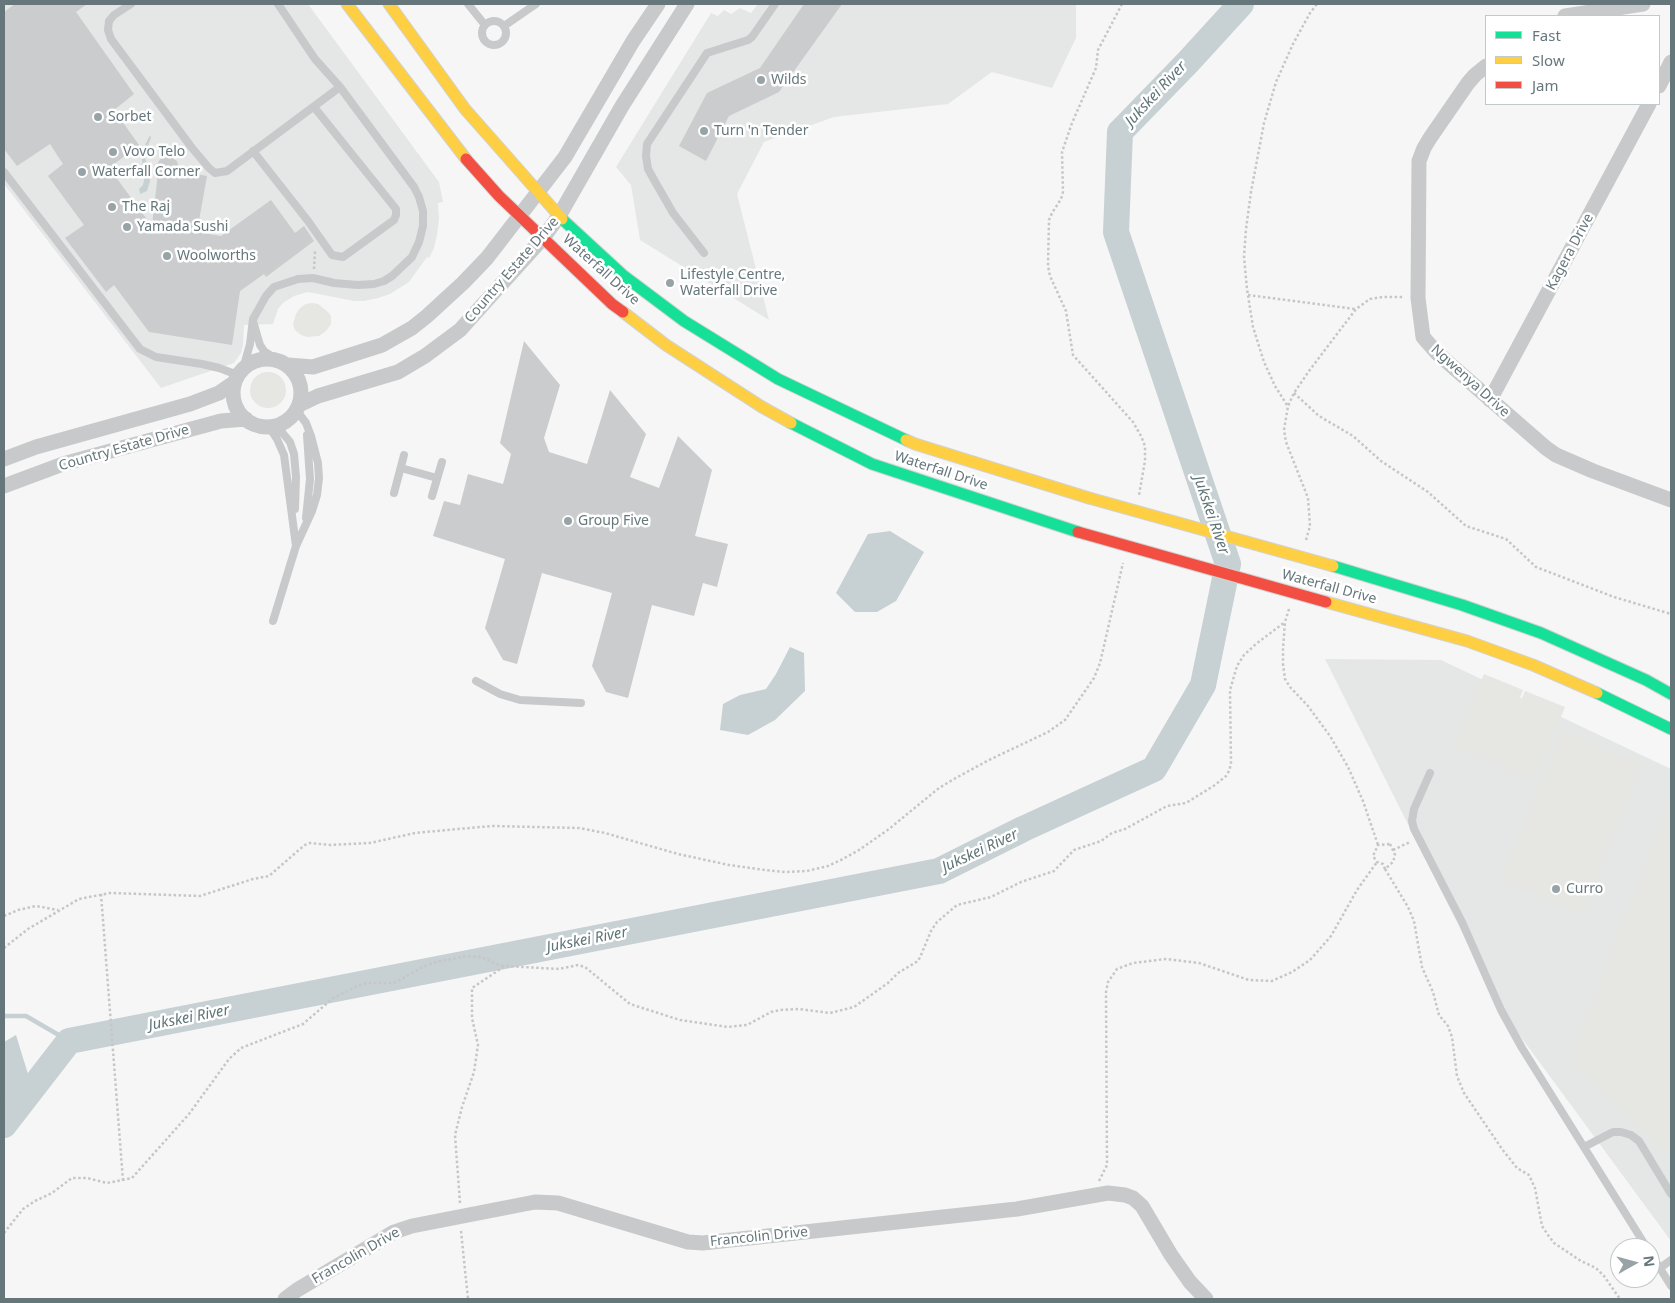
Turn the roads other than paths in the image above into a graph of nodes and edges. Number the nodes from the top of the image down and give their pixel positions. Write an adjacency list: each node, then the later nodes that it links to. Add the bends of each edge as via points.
1 (131, 4): 20 (lane, via 109,21 111,39 208,168 222,173)
2 (278, 4): 17 (lane)
3 (347, 4): 23 (main road, Waterfall Drive, via 476,172)
4 (389, 4): 22 (main road, Waterfall Drive, via 465,109)
5 (468, 4): 12 (lane)
6 (536, 4): 13 (lane)
7 (658, 4): 22 (street, Country Estate Drive, via 565,157)
8 (687, 4): 24 (street, Country Estate Drive, via 622,106)
9 (1643, 4): 11 (street)
10 (770, 6): 26 (lane, via 748,40 707,53 647,144 648,168 653,178 673,213)
11 (1572, 15)
12 (485, 25): 13 (lane, via 493,20); 13 (lane, via 483,39 494,45 505,39)
13 (504, 26)
14 (1671, 62): 16 (street)
15 (1485, 67): 30 (street, Ngwenya Drive, via 1468,83 1430,138 1419,162 1418,298 1421,326 1428,345)
16 (1660, 84)
17 (340, 87): 19 (lane); 27 (lane, via 414,187 423,211 419,242 412,257 384,281 358,285 298,278 274,287)
18 (1648, 105): 30 (street, Kagera Drive)
19 (314, 107): 20 (lane); 20 (lane, via 396,209 394,220 343,257 332,254)
20 (253, 151)
21 (4, 172): 29 (lane, via 140,350 156,357 202,364)
22 (538, 191): 23 (street, Country Estate Drive); 24 (main road, Waterfall Drive)
23 (519, 216): 25 (main road, Waterfall Drive); 28 (street, Country Estate Drive, via 487,258 412,328 382,345 313,367)
24 (560, 216): 25 (street, Country Estate Drive); 46 (main road, Waterfall Drive, bridge, via 624,276 684,321 778,379 915,444 1089,498 1462,605 1541,634)
25 (543, 238): 31 (street, Country Estate Drive, via 460,330 425,356 398,372 318,396); 48 (main road, Waterfall Drive, bridge, via 612,304 666,345 762,407 872,464 1078,532 1467,641 1533,665)
26 (704, 253)
27 (253, 319): 28 (lane, via 264,352); 29 (lane, via 250,344)
28 (282, 362): 29 (street, via 267,358 258,360); 31 (street, via 296,373 300,383 302,394)
29 (239, 375): 32 (street, via 235,402); 35 (street, Country Estate Drive, via 219,393 190,404)
30 (1490, 400): 42 (street, Ngwenya Drive, via 1556,455 1592,472)
31 (298, 408): 33 (street, via 288,420); 43 (lane, via 317,456 319,478 317,495)
32 (246, 419): 33 (street, via 254,424); 39 (street, Country Estate Drive, via 221,421 127,446 63,464)
33 (272, 426): 43 (lane, via 290,442 294,454)
34 (404, 455): 37 (lane)
35 (4, 459)
36 (442, 462): 38 (lane)
37 (401, 468): 38 (lane); 40 (lane)
38 (437, 478): 41 (lane)
39 (4, 486)
40 (394, 493)
41 (432, 496)
42 (1671, 500)
43 (296, 546): 44 (lane)
44 (273, 621)
45 (476, 681): 47 (lane, via 520,700)
46 (1671, 694)
47 (581, 703)
48 (1671, 729)
49 (1430, 773): 50 (lane, via 1412,816 1418,838 1462,922 1500,1010)
50 (1584, 1147): 51 (lane, via 1613,1132 1631,1135 1639,1141); 52 (lane)
51 (1671, 1194)
52 (1641, 1238)
53 (1671, 1260): 54 (lane)
54 (1660, 1268): 55 (lane)
55 (1671, 1286)
56 (285, 1299): 57 (street, Francolin Drive, via 394,1232 545,1201 688,1242 702,1243 1017,1209 1108,1193 1125,1195 1137,1201 1171,1255)
57 (1206, 1299)

